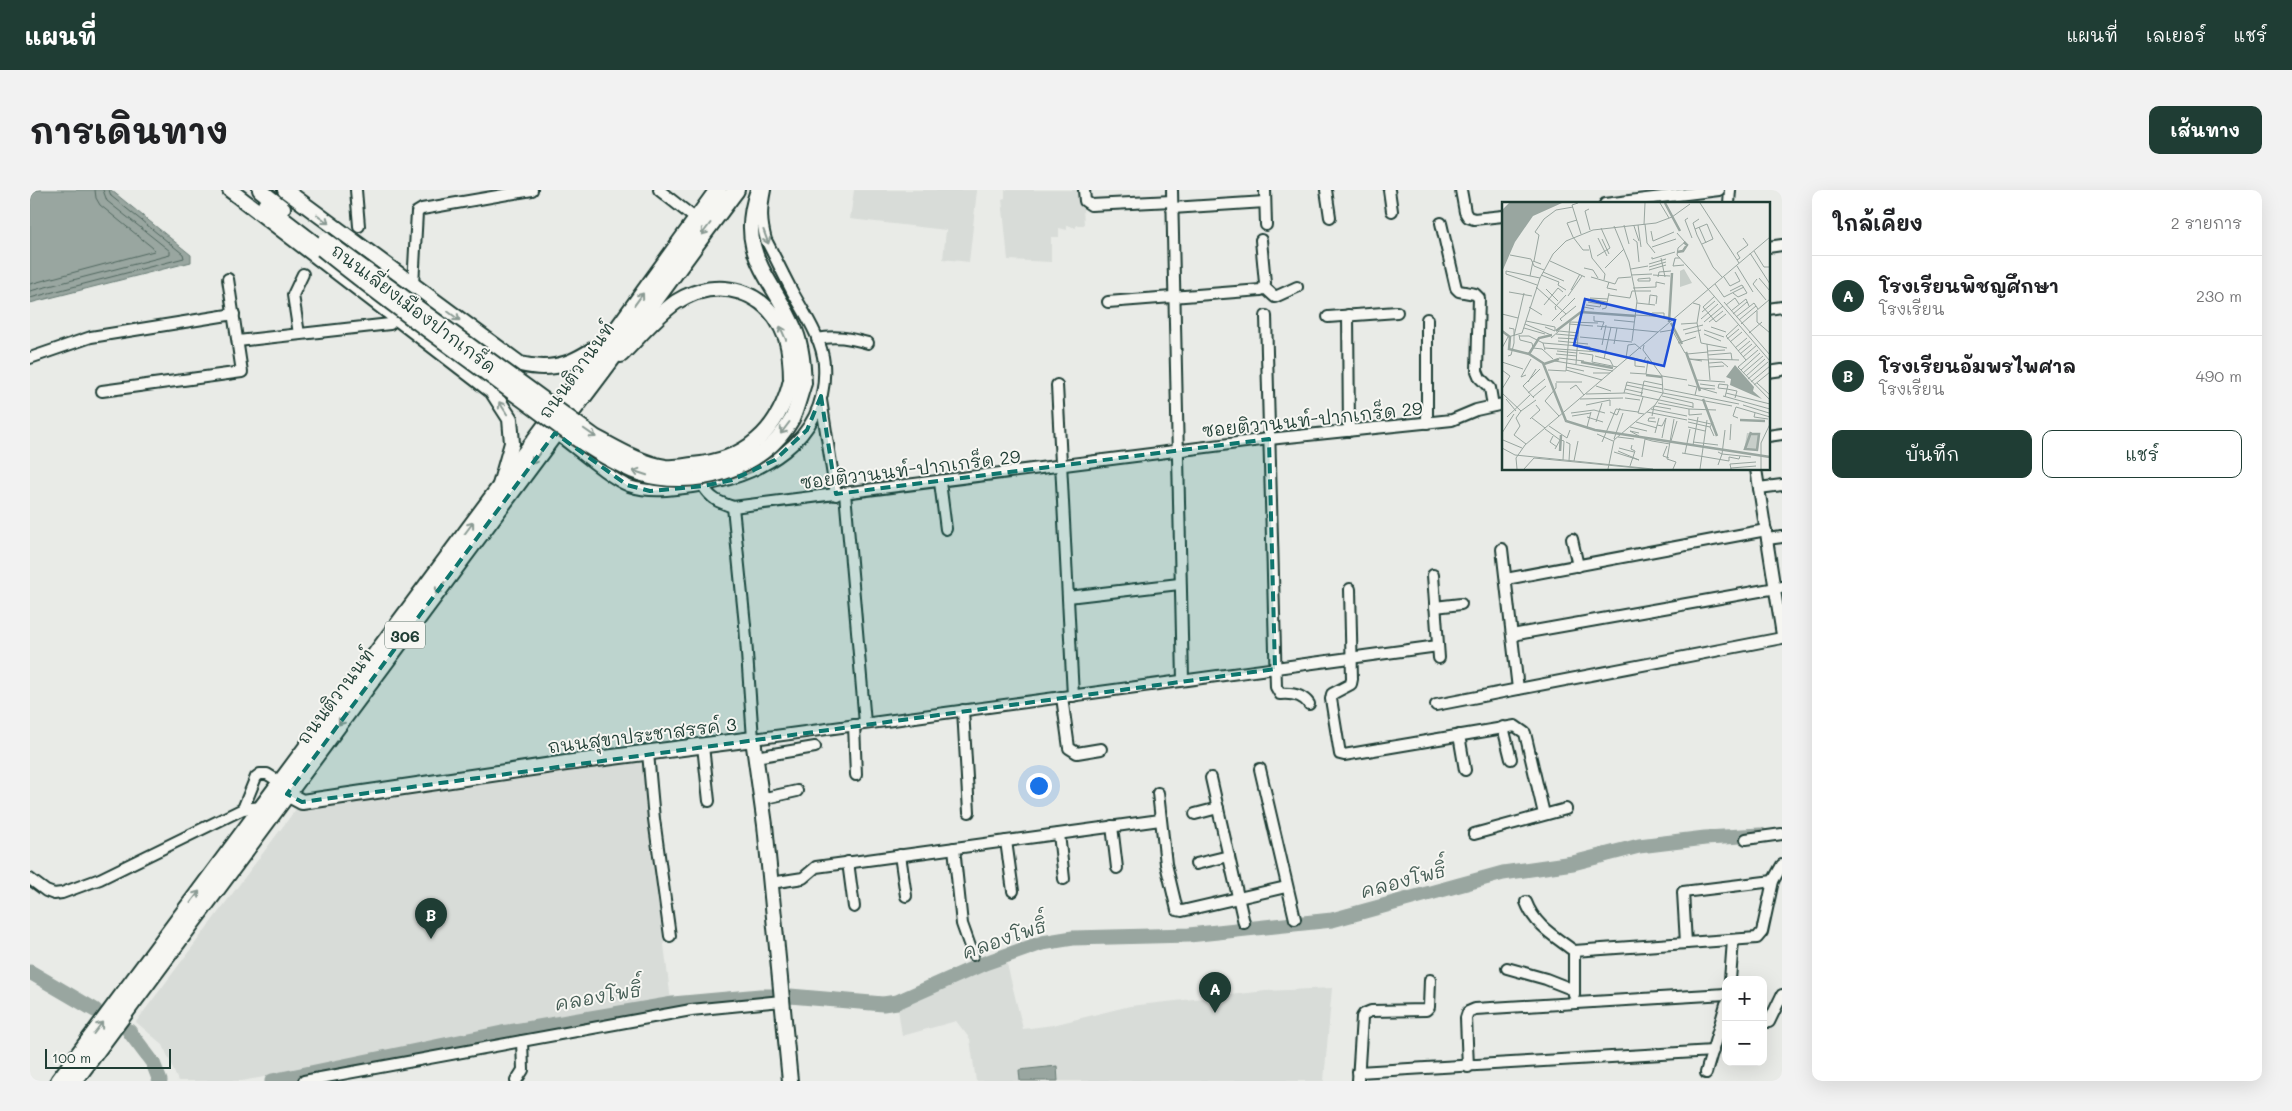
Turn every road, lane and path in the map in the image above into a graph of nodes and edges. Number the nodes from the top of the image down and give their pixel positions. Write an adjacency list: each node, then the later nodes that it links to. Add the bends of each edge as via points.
1 (230, 190): 43 (main road, ถนนเลี่ยงเมืองปากเกร็ด)
2 (244, 190): 30 (main road)
3 (260, 190): 30 (main road)
4 (286, 190): 33 (main road, ถนนเลี่ยงเมืองปากเกร็ด, one-way to 33)
5 (356, 190): 28 (street)
6 (532, 190): 33 (street, via 422,208 417,212)
7 (659, 190): 25 (street)
8 (718, 190): 25 (main road, ถนนติวานนท์ / 306)
9 (736, 190): 52 (main road, ถนนติวานนท์ / 306, one-way to 52)
10 (758, 190): 53 (main road, via 750,219 753,250 796,331 802,358)
11 (765, 190): 47 (street, ซอยติวานนท์-ปากเกร็ด 29, one-way to 47, via 761,210 766,240)
12 (1084, 190): 21 (street, via 1085,201 1091,205)
13 (1172, 190): 21 (street)
14 (1265, 190): 19 (street)
15 (1326, 190): 24 (street)
16 (1389, 190): 22 (street)
17 (1461, 190): 23 (street, via 1468,217)
18 (1719, 190): 20 (street)
19 (1265, 202): 21 (street); 27 (street)
20 (1621, 202)
21 (1172, 205): 36 (street)
22 (1392, 211)
23 (1502, 216)
24 (1330, 217)
25 (696, 219): 46 (main road, ถนนติวานนท์ / 306, one-way to 25)
26 (1441, 223): 58 (street, via 1456,288 1479,298 1477,371)
27 (1266, 225)
28 (359, 226)
29 (1261, 240): 34 (street)
30 (323, 244): 53 (main road, bridge, via 595,438 641,461 667,468 714,463 730,457 752,445 768,431)
31 (303, 274): 45 (street, via 293,295)
32 (228, 279): 39 (street)
33 (413, 285): 51 (main road, ถนนเลี่ยงเมืองปากเกร็ด, one-way to 51)
34 (1264, 287): 35 (street, via 1275,297); 36 (street, via 1261,290)
35 (1296, 287)
36 (1173, 295): 37 (street); 63 (street)
37 (1108, 302)
38 (1397, 312): 41 (street)
39 (234, 314): 48 (street); 50 (street, via 91,337)
40 (1266, 316): 62 (street)
41 (1348, 316): 42 (street); 60 (street)
42 (1328, 317)
43 (395, 318): 45 (street, via 390,324); 55 (main road, ถนนเลี่ยงเมืองปากเกร็ด)
44 (1427, 319): 59 (street)
45 (299, 334): 48 (street)
46 (610, 338): 51 (main road, ถนนเลี่ยงเมืองปากเกร็ด, via 575,362 556,368); 69 (main road, ถนนติวานนท์ / 306)
47 (817, 339): 49 (street, via 832,335); 57 (street, ซอยติวานนท์-ปากเกร็ด 29, via 824,364)
48 (238, 341): 56 (street, via 243,369 240,373)
49 (868, 343)
50 (30, 358)
51 (520, 364): 55 (main road, via 522,372 518,385 506,390)
52 (602, 373): 53 (main road, one-way to 52, via 788,347 776,319 766,306 755,298 714,288 678,301); 61 (main road, ถนนติวานนท์ / 306)
53 (798, 382)
54 (1057, 385): 64 (street)
55 (485, 387): 69 (main road, ถนนเลี่ยงเมืองปากเกร็ด, one-way to 55, via 512,443 510,419 492,391)
56 (102, 391)
57 (821, 396): 68 (street, ซอยติวานนท์-ปากเกร็ด 29, one-way to 68, via 807,430 775,460 732,480); 71 (street)
58 (1498, 405): 59 (street, ซอยติวานนท์-ปากเกร็ด 29, via 1452,420)
59 (1427, 423): 60 (street, ซอยติวานนท์-ปากเกร็ด 29)
60 (1349, 431): 62 (street, ซอยติวานนท์-ปากเกร็ด 29)
61 (555, 433): 68 (street, via 627,486 650,491); 114 (main road, ถนนติวานนท์ / 306, one-way to 114)
62 (1269, 439): 63 (street, ซอยติวานนท์-ปากเกร็ด 29); 92 (street)
63 (1177, 451): 64 (street, ซอยติวานนท์-ปากเกร็ด 29); 81 (street)
64 (1062, 466): 66 (street, ซอยติวานนท์-ปากเกร็ด 29); 84 (street)
65 (1756, 470): 70 (street)
66 (940, 482): 71 (street, ซอยติวานนท์-ปากเกร็ด 29); 73 (street)
67 (1782, 485): 70 (street)
68 (703, 486): 72 (street, ซอยติวานนท์-ปากเกร็ด 29, via 709,497)
69 (498, 488): 114 (main road, ถนนติวานนท์ / 306, one-way to 69)
70 (1759, 488): 74 (street)
71 (841, 494): 72 (street, ซอยติวานนท์-ปากเกร็ด 29); 100 (street)
72 (733, 507): 103 (street)
73 (946, 530)
74 (1767, 535): 75 (street); 78 (street); 82 (street)
75 (1782, 537)
76 (1572, 539): 78 (street)
77 (1502, 549): 80 (street)
78 (1578, 566): 80 (street)
79 (1433, 575): 86 (street)
80 (1506, 580): 87 (street)
81 (1179, 584): 84 (street); 93 (street)
82 (1778, 587): 87 (street); 88 (street)
83 (1350, 589): 91 (street)
84 (1068, 597): 95 (street)
85 (1461, 604): 86 (street)
86 (1435, 607): 89 (street)
87 (1512, 635): 94 (street)
88 (1782, 637): 94 (street)
89 (1438, 646): 90 (street); 91 (street)
90 (1439, 658)
91 (1351, 659): 92 (street); 102 (street, via 1351,684 1332,694 1340,754)
92 (1275, 669): 93 (street); 97 (street, via 1278,692 1297,694)
93 (1183, 680): 95 (street)
94 (1518, 689): 98 (street)
95 (1073, 696): 96 (street)
96 (1062, 697): 99 (street); 106 (street, via 1069,748 1077,753)
97 (1309, 704)
98 (1436, 706)
99 (963, 710): 100 (street); 123 (street)
100 (860, 724): 103 (street); 112 (street)
101 (1503, 727): 102 (street); 109 (street); 125 (street, via 1515,726 1525,733)
102 (1459, 735): 111 (street)
103 (753, 739): 104 (main road, ถนนสุขาประชาสรรค์ 3); 108 (main road, ถนนสุขาประชาสรรค์ 3)
104 (703, 746): 107 (main road, ถนนสุขาประชาสรรค์ 3); 118 (street)
105 (815, 747): 108 (street)
106 (1101, 749)
107 (648, 753): 114 (main road, ถนนสุขาประชาสรรค์ 3, via 302,802); 152 (street)
108 (755, 757): 117 (main road, ถนนสุขาประชาสรรค์ 3)
109 (1511, 759)
110 (1260, 769): 144 (street)
111 (1465, 770)
112 (856, 775)
113 (1211, 778): 120 (street)
114 (284, 788): 119 (main road, ถนนติวานนท์ / 306); 121 (street, via 267,774 260,774); 173 (main road, ถนนติวานนท์ / 306)
115 (798, 791): 117 (street)
116 (1158, 793): 126 (street)
117 (761, 799): 143 (main road, ถนนสุขาประชาสรรค์ 3)
118 (709, 801)
119 (262, 807): 121 (street); 172 (main road, ถนนติวานนท์ / 306, one-way to 119)
120 (1218, 808): 124 (street); 135 (street)
121 (243, 809): 140 (street, via 100,879 62,893 46,891)
122 (1566, 809): 125 (street)
123 (969, 812)
124 (1195, 814)
125 (1544, 814): 129 (street)
126 (1160, 820): 127 (street); 147 (street, via 1177,910)
127 (1112, 826): 128 (street); 139 (street)
128 (1059, 834): 132 (street); 141 (street)
129 (1474, 834)
130 (1782, 834): 131 (street)
131 (1746, 839)
132 (1006, 841): 133 (street); 145 (street)
133 (954, 848): 134 (street); 156 (street, via 960,910)
134 (900, 856): 136 (street); 146 (street)
135 (1229, 856): 137 (street); 147 (street)
136 (848, 862): 143 (street, via 814,867 803,878); 149 (street)
137 (1196, 864)
138 (1782, 865): 142 (street)
139 (1117, 868)
140 (30, 879)
141 (1064, 879)
142 (1773, 881): 153 (street, via 1760,935); 154 (street, via 1683,892)
143 (770, 882): 163 (main road, ถนนสุขาประชาสรรค์ 3)
144 (1286, 887): 147 (street); 150 (street)
145 (1013, 891)
146 (906, 896)
147 (1238, 897): 151 (street)
148 (1526, 902): 155 (street, via 1538,924)
149 (854, 907)
150 (1295, 919)
151 (1244, 923)
152 (670, 936)
153 (1733, 940): 154 (street); 158 (street)
154 (1686, 943): 155 (street)
155 (1574, 951): 160 (street)
156 (973, 954)
157 (1507, 968): 160 (street)
158 (1730, 976)
159 (1430, 980): 171 (street, via 1429,1007 1426,1010 1371,1011 1364,1014)
160 (1574, 990): 164 (street)
161 (1722, 994): 164 (street)
162 (1782, 995): 166 (street)
163 (782, 998): 167 (street, via 691,1010); 176 (main road, ถนนสุขาประชาสรรค์ 3)
164 (1574, 1003): 169 (street, via 1468,1012)
165 (1722, 1018): 168 (street)
166 (1769, 1022)
167 (522, 1041): 174 (street); 175 (street, via 523,1070)
168 (1713, 1051): 169 (street); 170 (street)
169 (1468, 1067): 171 (street)
170 (1706, 1073)
171 (1358, 1077)
172 (59, 1081)
173 (74, 1081)
174 (304, 1081)
175 (516, 1081)
176 (790, 1081)

